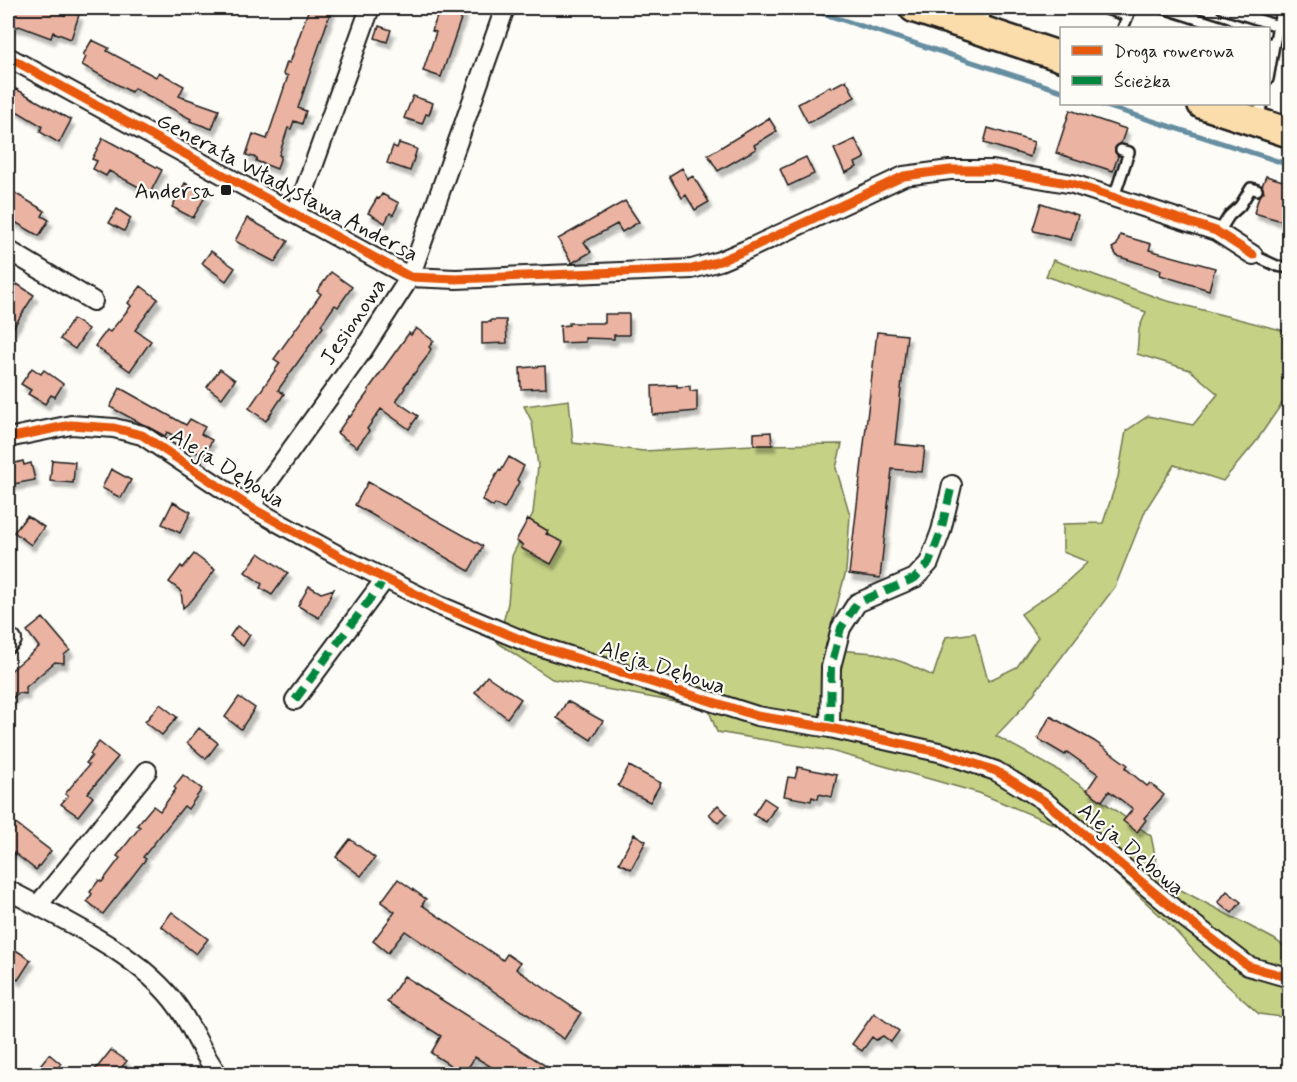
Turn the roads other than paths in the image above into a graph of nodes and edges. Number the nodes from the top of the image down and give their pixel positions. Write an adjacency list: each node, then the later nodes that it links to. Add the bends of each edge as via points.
1 (370, 8): 23 (street)
2 (505, 8): 28 (street, Jesionowa)
3 (914, 8): 9 (main road)
4 (1103, 8): 8 (lane)
5 (1163, 8): 12 (lane)
6 (1222, 8): 10 (lane)
7 (1282, 8): 10 (lane)
8 (1130, 12): 11 (lane)
9 (984, 19): 14 (main road)
10 (1278, 26): 13 (lane)
11 (1123, 27)
12 (1223, 27)
13 (1271, 44): 16 (lane)
14 (1060, 56)
15 (8, 57): 23 (street, Generała Władysława Andersa)
16 (1270, 62)
17 (1209, 105): 18 (main road)
18 (1259, 112): 19 (main road)
19 (1290, 133)
20 (1121, 150): 22 (lane, via 1129,152)
21 (1257, 190): 24 (lane, via 1251,188)
22 (1114, 198): 24 (street, Generała Władysława Andersa); 28 (street, Generała Władysława Andersa, via 1073,184 993,170 938,172 904,176 747,250 692,269 456,279)
23 (296, 214): 28 (street, Generała Władysława Andersa)
24 (1219, 232): 26 (street, Generała Władysława Andersa)
25 (8, 250): 29 (street)
26 (1253, 255): 27 (lane, Generała Władysława Andersa)
27 (1290, 268)
28 (410, 277): 32 (street, Jesionowa, via 363,350)
29 (93, 301)
30 (8, 438): 32 (street, Aleja Dębowa, via 71,425 114,428 142,435)
31 (952, 485): 35 (street, via 929,563 915,578 857,603 842,628 831,667)
32 (250, 507): 33 (street, Aleja Dębowa)
33 (385, 579): 34 (street); 35 (street, Aleja Dębowa, via 529,643 758,716)
34 (295, 700)
35 (830, 729): 39 (street, Aleja Dębowa, via 943,753 996,771 1043,800 1248,966)
36 (147, 771): 38 (street)
37 (8, 891): 38 (street)
38 (38, 905): 40 (street, via 137,964 158,983 178,1006)
39 (1290, 978)
40 (218, 1074)

